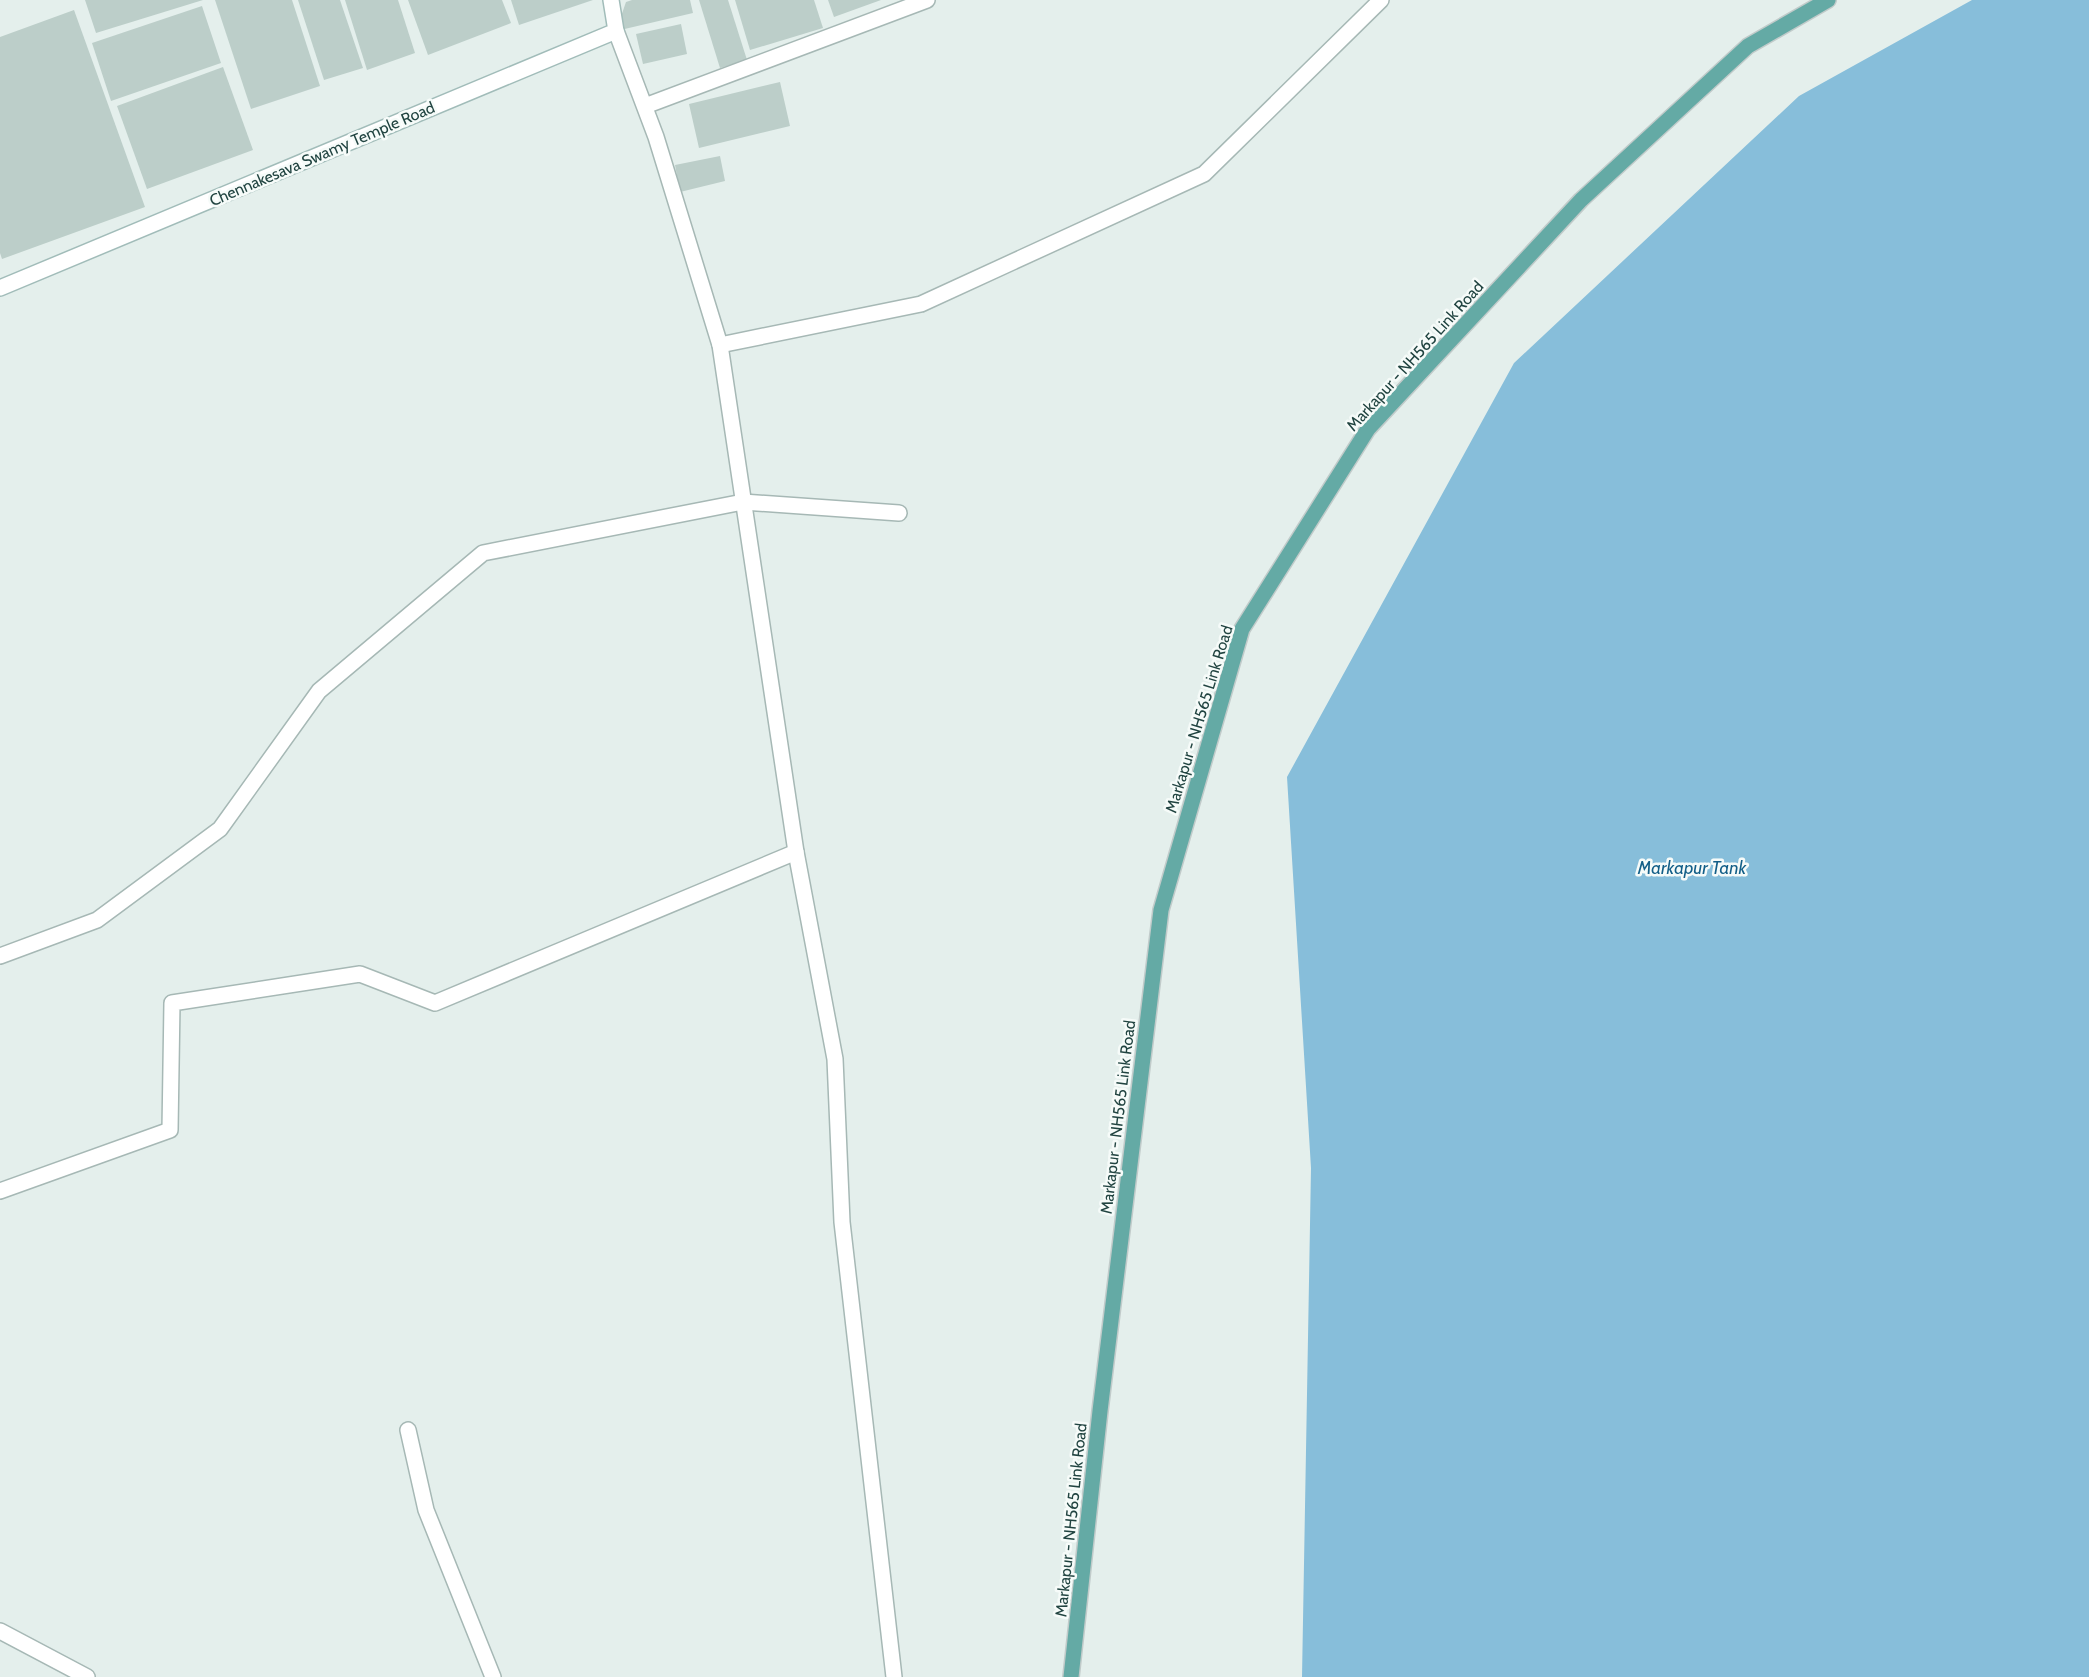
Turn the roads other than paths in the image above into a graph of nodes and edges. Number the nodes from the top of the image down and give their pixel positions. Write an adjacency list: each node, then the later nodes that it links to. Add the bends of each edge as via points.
1 (611, 0): 5 (street)
2 (927, 0): 6 (street)
3 (1381, 0): 8 (street, via 1204,174 921,304)
4 (1828, 0): 19 (main road, Markapur - NH565 Link Road, via 1748,46 1580,200 1368,430 1242,629 1161,910)
5 (616, 31): 6 (street); 7 (street, Chennakesava Swamy Temple Road)
6 (645, 106): 8 (street)
7 (0, 288)
8 (720, 345): 9 (street)
9 (743, 502): 10 (street); 11 (street); 12 (street, via 483,553 319,691 220,829 97,920)
10 (900, 512)
11 (796, 852): 13 (street, via 435,1003 360,974 172,1003 170,1130); 18 (street, via 835,1059 842,1222)
12 (0, 956)
13 (0, 1191)
14 (408, 1430): 17 (street, via 426,1510)
15 (0, 1630): 16 (street)
16 (87, 1677)
17 (493, 1677)
18 (894, 1677)
19 (1071, 1677)

